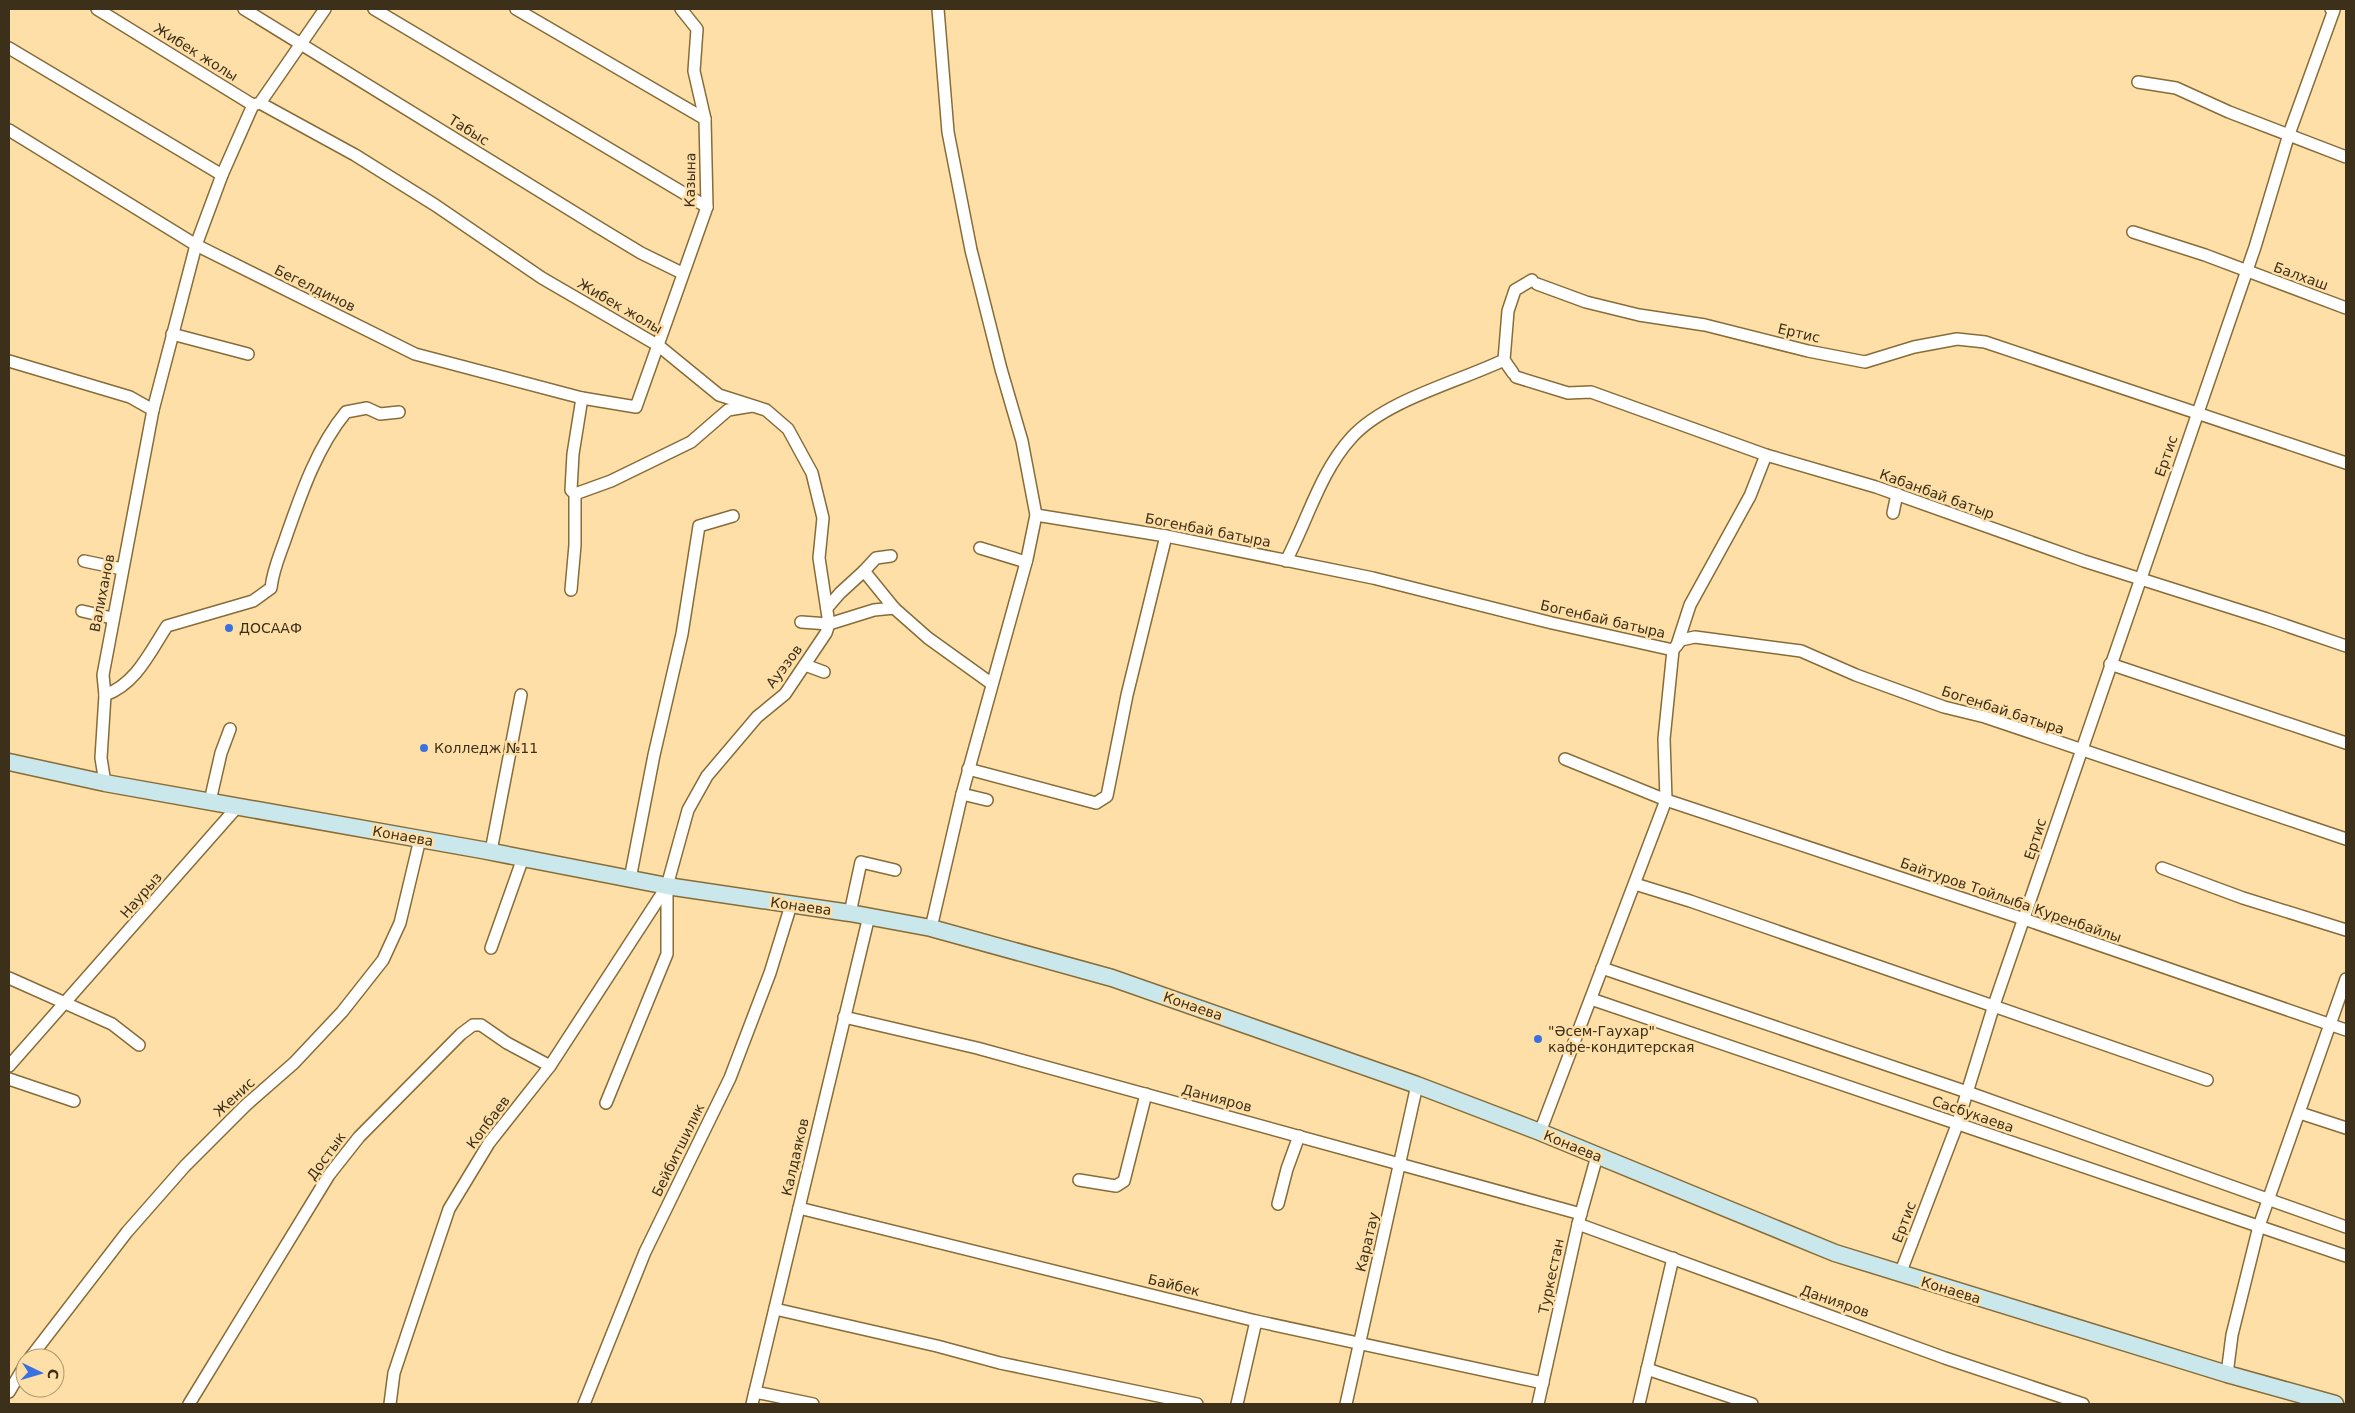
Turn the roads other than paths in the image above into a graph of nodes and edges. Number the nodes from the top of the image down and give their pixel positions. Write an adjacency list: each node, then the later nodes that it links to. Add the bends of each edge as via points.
1 (97, 9): 13 (street, Жибек жолы)
2 (244, 9): 10 (street, Табыс)
3 (325, 9): 10 (street, Валиханов)
4 (374, 9): 19 (street)
5 (516, 9): 14 (street)
6 (681, 9): 14 (street, Казына, via 697,29 694,71)
7 (938, 9): 41 (street, via 948,132 971,250 1022,441)
8 (2333, 9): 9 (street); 16 (street)
9 (2346, 11)
10 (300, 44): 13 (street, Валиханов); 23 (street, Табыс, via 634,248)
11 (9, 48): 18 (street)
12 (2138, 82): 16 (street, via 2176,88)
13 (256, 104): 18 (street, Валиханов); 26 (street, Жибек жолы, via 355,155 542,278)
14 (706, 119): 19 (street, Казына)
15 (9, 130): 21 (street, Бегелдинов)
16 (2289, 134): 17 (street); 22 (street)
17 (2346, 157)
18 (222, 176): 21 (street, Валиханов)
19 (707, 207): 23 (street, Казына)
20 (2133, 232): 22 (street, Балхаш)
21 (196, 246): 25 (street, Валиханов); 30 (street, Бегелдинов, via 415,354)
22 (2246, 271): 24 (street, Балхаш); 35 (street)
23 (682, 273): 26 (street, Казына)
24 (2346, 308)
25 (172, 334): 27 (street); 33 (street, Валиханов)
26 (659, 346): 31 (street, Жибек жолы, via 719,396); 32 (street, Казына)
27 (248, 354)
28 (1504, 360): 35 (street, Ертис, via 1508,311 1515,290 1534,282 1595,304 1705,325 1865,362 1914,347 1957,339 1984,342); 36 (street, Кабанбай батыр, via 1514,375 1568,393 1591,392); 47 (street, via 1383,412 1352,436 1316,491)
29 (9, 361): 33 (street, via 130,396)
30 (582, 398): 32 (street, Бегелдинов); 38 (street, via 572,472 571,490)
31 (754, 406): 38 (street, via 728,410 691,442 611,481); 53 (street, Жибек жолы, via 766,410 788,429 812,473 823,518 819,558)
32 (636, 407)
33 (153, 410): 49 (street, Валиханов)
34 (399, 412): 65 (street, via 380,414 367,408 346,412 337,422 298,502 274,567 271,588 253,601 167,626 136,674 116,691)
35 (2196, 414): 37 (street, Ертис); 51 (street, Ертис)
36 (1766, 455): 39 (street, Кабанбай батыр); 60 (street, via 1750,496 1690,605)
37 (2346, 463)
38 (575, 494): 52 (street)
39 (1897, 494): 40 (street); 51 (street, Кабанбай батыр, via 2012,537)
40 (1893, 513)
41 (1036, 515): 43 (street, Богенбай батыра); 48 (street)
42 (733, 516): 85 (street, via 699,526 682,634)
43 (1166, 536): 47 (street, Богенбай батыра); 72 (street, via 1123,714 1108,796 1096,803)
44 (980, 548): 48 (street)
45 (891, 556): 50 (street, via 876,558)
46 (84, 561): 49 (street)
47 (1286, 561): 60 (street, Богенбай батыра, via 1373,578 1552,624)
48 (1026, 562): 64 (street)
49 (122, 569): 56 (street, Валиханов)
50 (864, 571): 53 (street); 54 (street)
51 (2140, 579): 59 (street, Кабанбай батыр); 61 (street, Ертис)
52 (571, 590)
53 (827, 608): 58 (street, Жибек жолы)
54 (894, 608): 58 (street, via 874,610); 64 (street, via 928,638)
55 (82, 611): 56 (street)
56 (112, 618): 65 (street, Валиханов, via 103,675)
57 (801, 622): 58 (street)
58 (829, 624): 62 (street, Ауэзов)
59 (2346, 646)
60 (1675, 648): 69 (street, Богенбай батыра, via 1681,640 1694,637 1801,651 1944,707 1985,717); 76 (street, via 1664,739)
61 (2110, 664): 68 (street, via 2185,683); 69 (street, Ертис)
62 (805, 665): 63 (street); 87 (street, Ауэзов, via 785,694 757,717 707,776 688,810)
63 (824, 672)
64 (992, 684): 72 (street)
65 (105, 695): 73 (street, Валиханов, via 101,758)
66 (522, 695): 81 (street)
67 (230, 729): 77 (street, via 221,752)
68 (2346, 743)
69 (2081, 751): 80 (street, Богенбай батыра); 91 (street, Ертис)
70 (1565, 760): 76 (street, Байтуров Тойлыба Куренбайлы)
71 (9, 762): 73 (main road, Конаева)
72 (968, 769): 74 (street)
73 (104, 782): 77 (main road, Конаева)
74 (962, 794): 75 (street); 92 (street)
75 (987, 800)
76 (1666, 800): 86 (street); 91 (street, Байтуров Тойлыба Куренбайлы)
77 (210, 801): 78 (main road, Конаева)
78 (238, 806): 79 (main road, Конаева); 99 (street, Наурыз)
79 (420, 839): 81 (main road, Конаева); 134 (street, Женис, via 400,923 383,960 342,1012 294,1063 185,1166 127,1232)
80 (2346, 839)
81 (491, 851): 82 (main road, Конаева)
82 (523, 858): 85 (main road, Конаева); 94 (street)
83 (2162, 868): 93 (street, via 2243,898)
84 (894, 870): 89 (street, via 861,862)
85 (630, 879): 87 (main road, Конаева)
86 (1635, 884): 95 (street); 100 (street)
87 (667, 886): 88 (main road, Конаева); 106 (street, Копбаев); 113 (street, via 667,954)
88 (791, 904): 89 (main road, Конаева); 141 (street, Бейбитшилик, via 770,973 730,1078 645,1252)
89 (850, 913): 90 (main road, Конаева)
90 (869, 916): 92 (main road, Конаева); 101 (street, Калдаяков)
91 (2024, 920): 100 (street, Ертис); 102 (street, Байтуров Тойлыба Куренбайлы)
92 (931, 928): 109 (main road, Конаева, via 1112,978)
93 (2346, 930)
94 (491, 948)
95 (1602, 968): 98 (street); 110 (street, Сасбукаева)
96 (9, 978): 99 (street)
97 (2346, 979): 102 (street)
98 (1591, 999): 115 (street, Сасбукаева); 117 (street)
99 (65, 1003): 104 (street, via 112,1024); 105 (street, Наурыз)
100 (1994, 1006): 108 (street); 110 (street, Ертис)
101 (844, 1017): 111 (street, Данияров, via 977,1048); 124 (street, Калдаяков)
102 (2331, 1025): 103 (street, Байтуров Тойлыба Куренбайлы); 114 (street)
103 (2346, 1030)
104 (140, 1044)
105 (9, 1066)
106 (550, 1066): 139 (street, Достык, via 507,1043 481,1024 461,1034 359,1137 329,1175); 140 (street, Копбаев, via 489,1143 450,1209 394,1373)
107 (9, 1079): 112 (street)
108 (2207, 1080)
109 (1417, 1085): 117 (main road, Конаева); 120 (street, Каратау)
110 (1967, 1092): 115 (street, Ертис); 122 (street, Сасбукаева)
111 (1146, 1094): 118 (street, Данияров); 121 (street, via 1124,1181 1116,1186)
112 (74, 1101)
113 (606, 1103)
114 (2300, 1113): 116 (street); 122 (street)
115 (1957, 1125): 126 (street, Сасбукаева); 130 (street, Ертис)
116 (2346, 1128)
117 (1540, 1132): 119 (main road, Конаева)
118 (1299, 1136): 120 (street, Данияров); 123 (street)
119 (1597, 1156): 125 (street, Туркестан); 130 (main road, Конаева, via 1835,1253)
120 (1400, 1164): 125 (street, Данияров); 133 (street, Каратау)
121 (1079, 1180)
122 (2268, 1200): 126 (street); 127 (street, Сасбукаева)
123 (1278, 1204)
124 (799, 1208): 131 (street, Калдаяков); 132 (street, Байбек)
125 (1580, 1219): 129 (street, Данияров); 137 (street, Туркестан)
126 (2259, 1226): 128 (street, Сасбукаева); 136 (street, via 2232,1335)
127 (2346, 1227)
128 (2346, 1256)
129 (1672, 1258): 135 (street); 150 (street, Данияров, via 1945,1358)
130 (1900, 1274): 136 (main road, Конаева)
131 (775, 1309): 138 (street, Калдаяков); 144 (street, via 1000,1363)
132 (1256, 1321): 133 (street, Байбек); 145 (street)
133 (1360, 1343): 137 (street, Байбек); 146 (street, Каратау)
134 (38, 1348)
135 (1647, 1369): 148 (street); 149 (street)
136 (2226, 1374): 151 (main road, Конаева)
137 (1543, 1383): 147 (street, Туркестан)
138 (755, 1392): 142 (street, Калдаяков); 143 (street)
139 (189, 1404)
140 (390, 1404)
141 (584, 1404)
142 (752, 1404)
143 (813, 1404)
144 (1196, 1404)
145 (1237, 1404)
146 (1346, 1404)
147 (1538, 1404)
148 (1639, 1404)
149 (1752, 1404)
150 (2083, 1404)
151 (2335, 1404)

